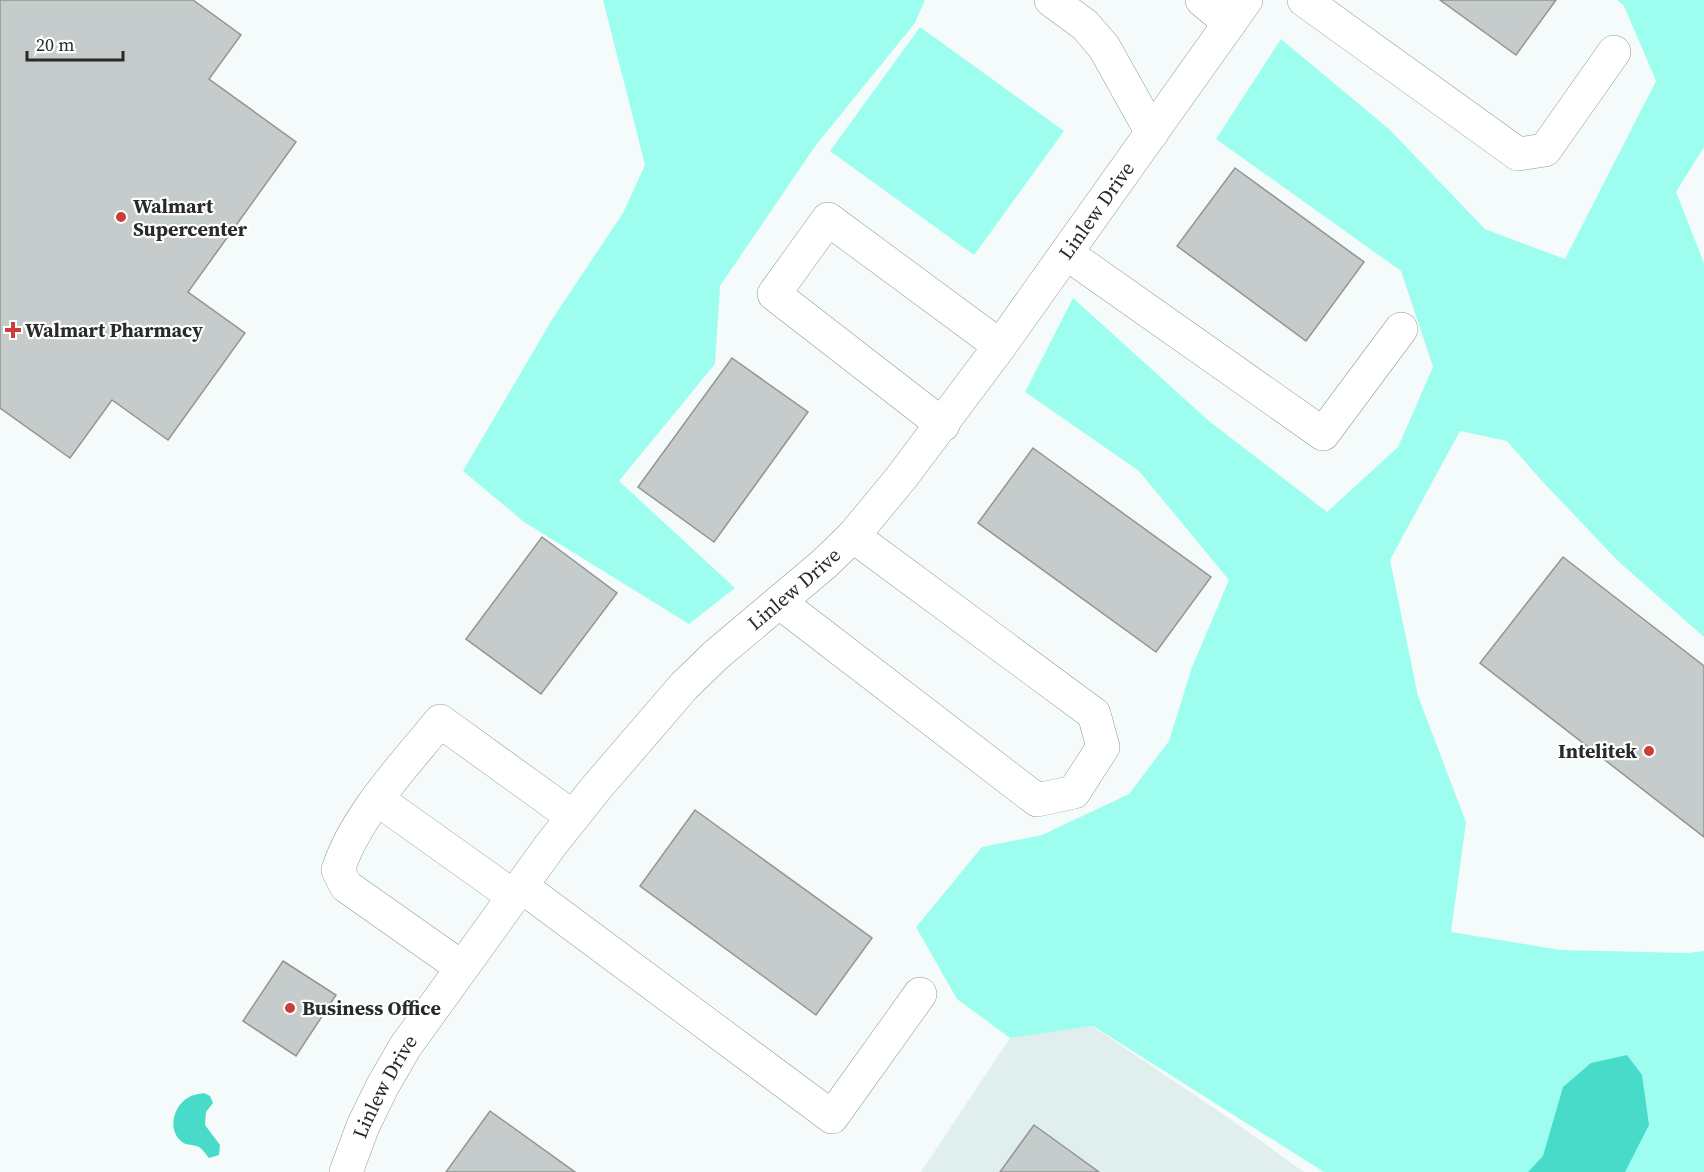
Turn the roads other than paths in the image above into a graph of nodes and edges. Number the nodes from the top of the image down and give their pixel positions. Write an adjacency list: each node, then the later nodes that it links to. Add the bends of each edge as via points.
1 (1051, 0): 6 (street, via 1085,25 1104,47)
2 (1203, 0): 4 (street)
3 (1305, 0): 5 (street, via 1518,154 1545,150)
4 (1238, 12): 6 (street, Linlew Drive)
5 (1614, 52)
6 (1152, 133): 7 (street, Linlew Drive)
7 (1066, 253): 8 (street, via 1323,434); 9 (street, Linlew Drive)
8 (1401, 329)
9 (1000, 346): 10 (street, Linlew Drive); 10 (street, via 828,219 774,294)
10 (943, 424): 11 (street, Linlew Drive)
11 (853, 536): 12 (street, Linlew Drive); 12 (street, via 1094,714 1103,747 1074,792 1037,800)
12 (779, 602): 14 (street, Linlew Drive, via 684,686)
13 (377, 799): 14 (street, via 440,721); 15 (street); 16 (street, via 344,852 338,870 346,886)
14 (573, 817): 15 (street, Linlew Drive)
15 (517, 891): 16 (street, Linlew Drive); 17 (street, via 832,1117)
16 (461, 968): 18 (street, Linlew Drive, via 382,1087)
17 (920, 994)
18 (346, 1172)

